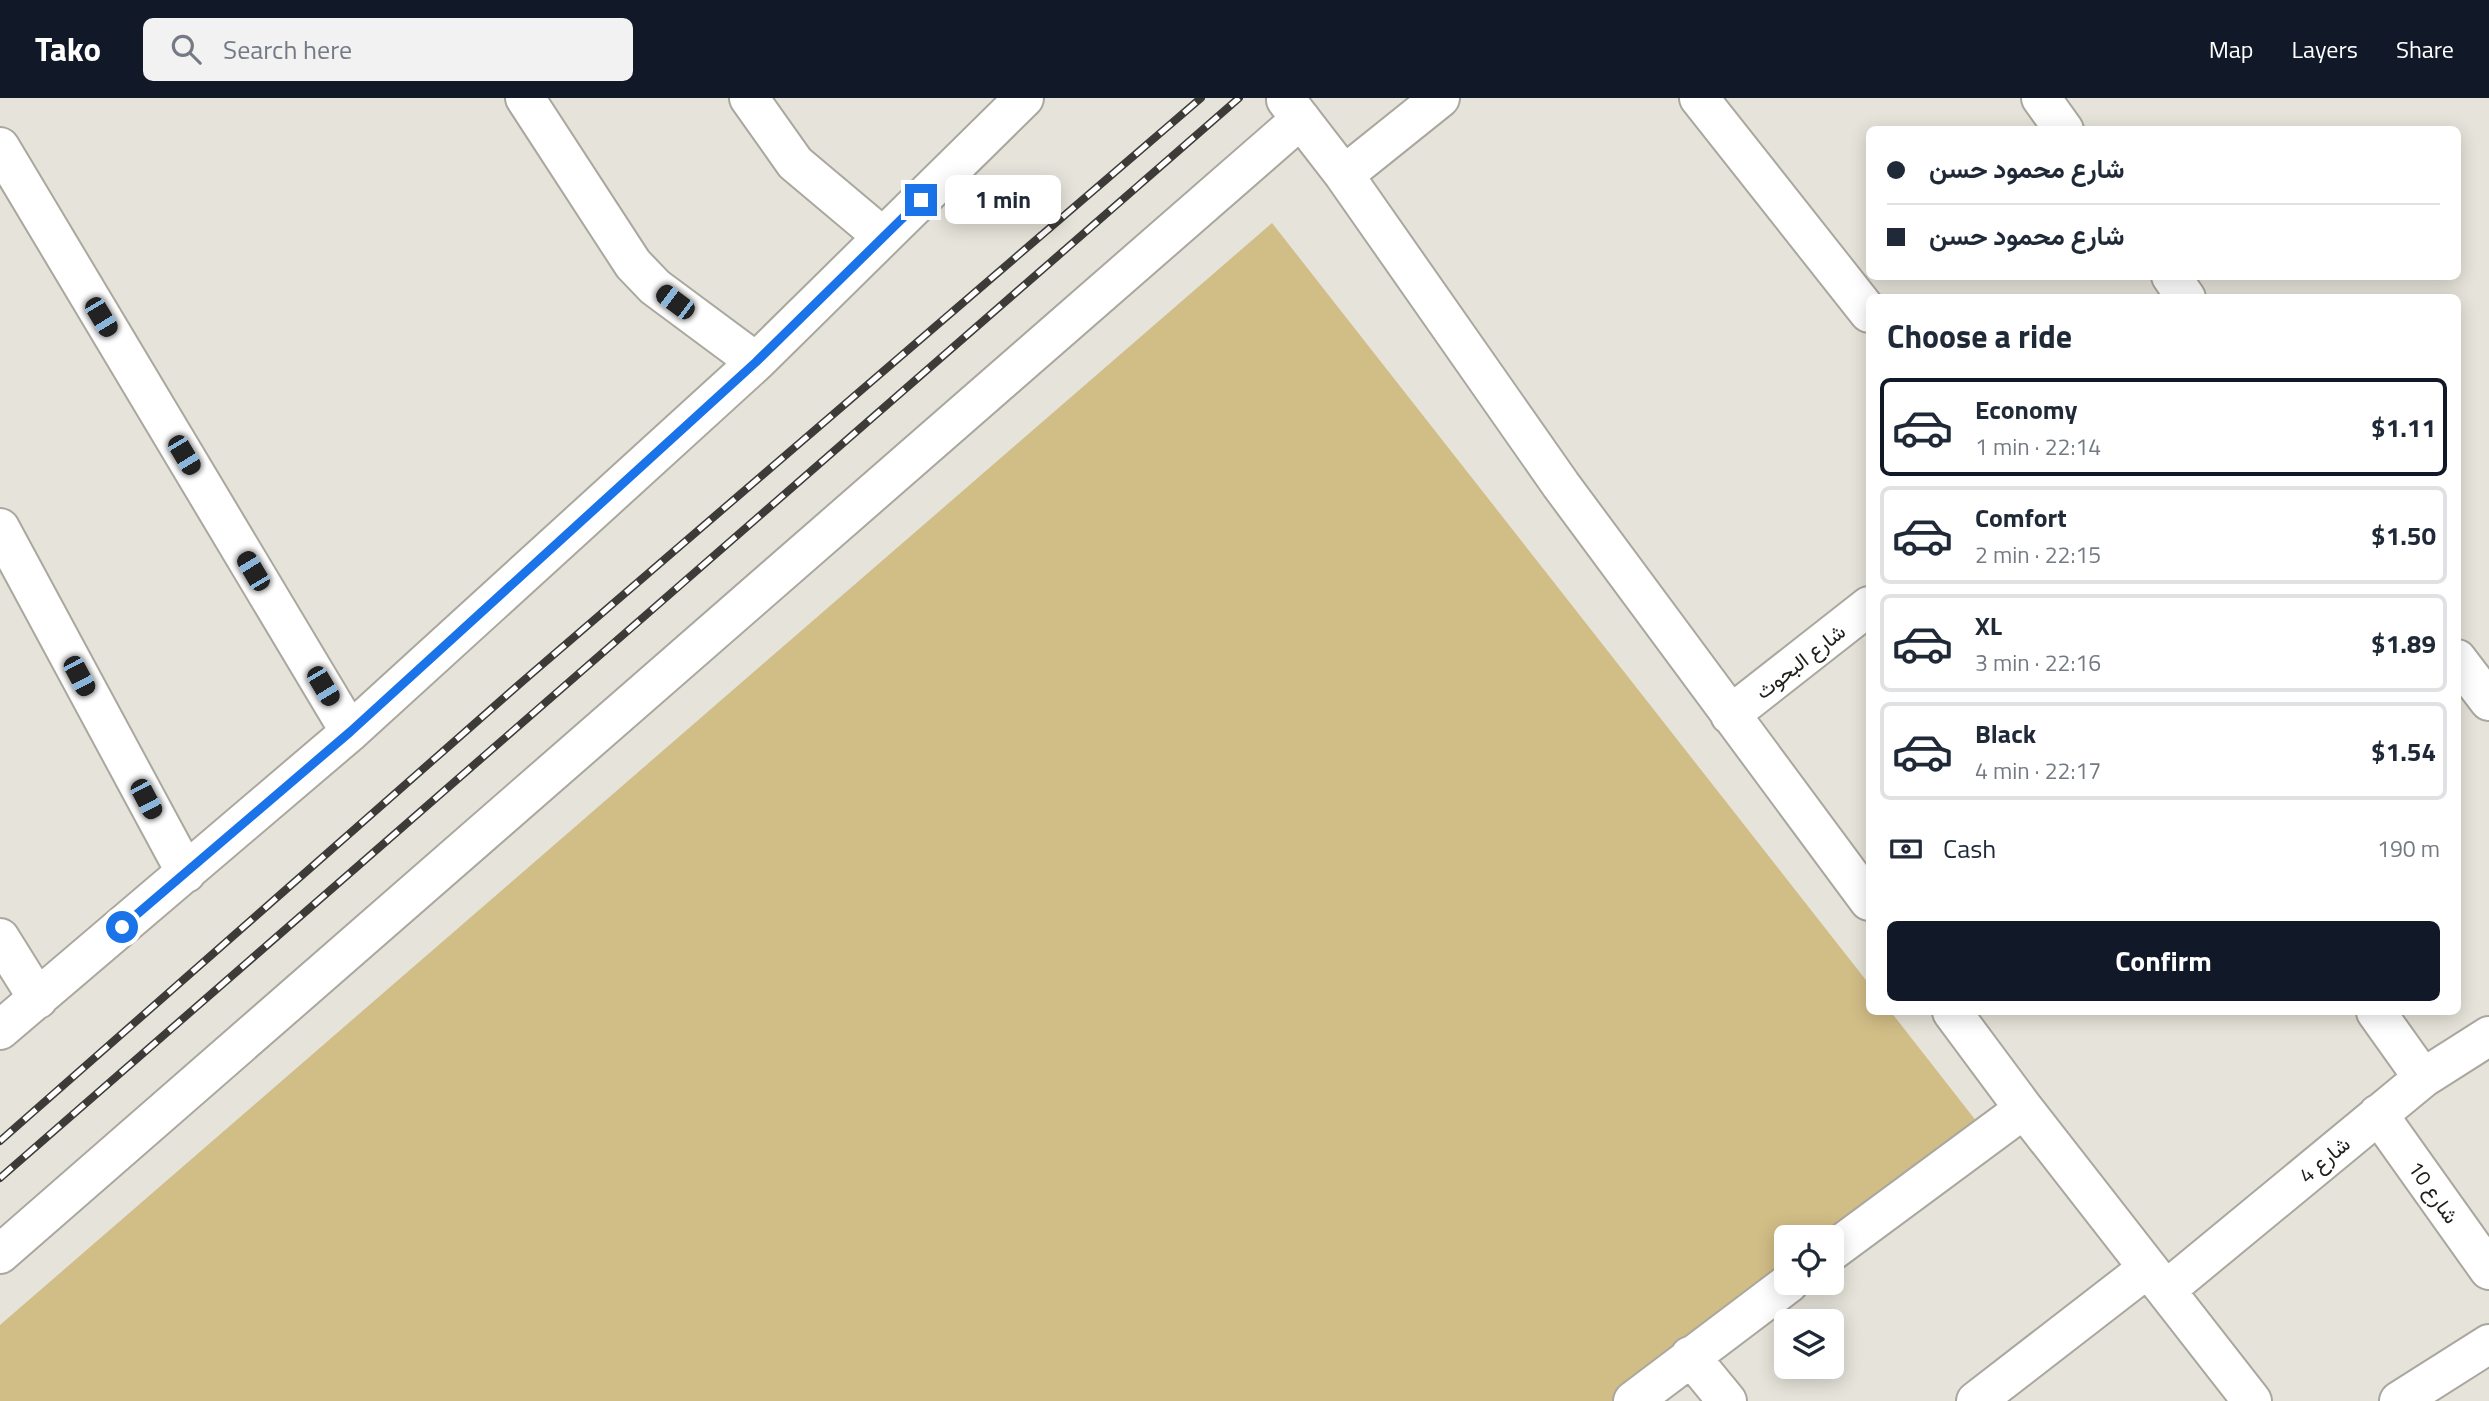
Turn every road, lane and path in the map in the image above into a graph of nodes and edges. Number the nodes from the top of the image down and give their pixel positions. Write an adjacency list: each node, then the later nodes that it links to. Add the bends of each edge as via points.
1 (525, 98): 14 (street, via 634,264 655,287)
2 (749, 98): 12 (street, via 796,163)
3 (1024, 98): 8 (street)
4 (1440, 98): 11 (street)
5 (1699, 98): 13 (street)
6 (2041, 98): 9 (street)
7 (1293, 108): 11 (street); 33 (street)
8 (988, 111): 12 (street)
9 (2061, 126)
10 (0, 147): 20 (street)
11 (1344, 176): 19 (street)
12 (883, 237): 14 (street)
13 (1866, 309)
14 (756, 362): 20 (street)
15 (0, 528): 21 (street)
16 (1866, 608): 19 (street, شارع البحوث)
17 (2461, 664): 18 (street)
18 (2489, 701)
19 (1730, 715): 22 (street)
20 (350, 732): 21 (street)
21 (186, 873): 24 (street)
22 (1866, 897)
23 (0, 938): 24 (street)
24 (38, 999): 27 (street)
25 (1954, 1015): 30 (street)
26 (2378, 1015): 29 (street)
27 (0, 1030)
28 (2489, 1036): 29 (street, شارع 4)
29 (2423, 1078): 31 (street, شارع 4)
30 (2024, 1109): 32 (street); 35 (street)
31 (2378, 1114): 34 (street, شارع 10); 35 (street, شارع 4)
32 (1844, 1242)
33 (0, 1254)
34 (2489, 1270)
35 (2157, 1279): 41 (street, شارع 4); 42 (street)
36 (1774, 1294): 38 (street)
37 (2489, 1344): 43 (street)
38 (1690, 1356): 39 (street); 40 (street)
39 (1633, 1401)
40 (1727, 1401)
41 (1976, 1401)
42 (2252, 1401)
43 (2399, 1401)

